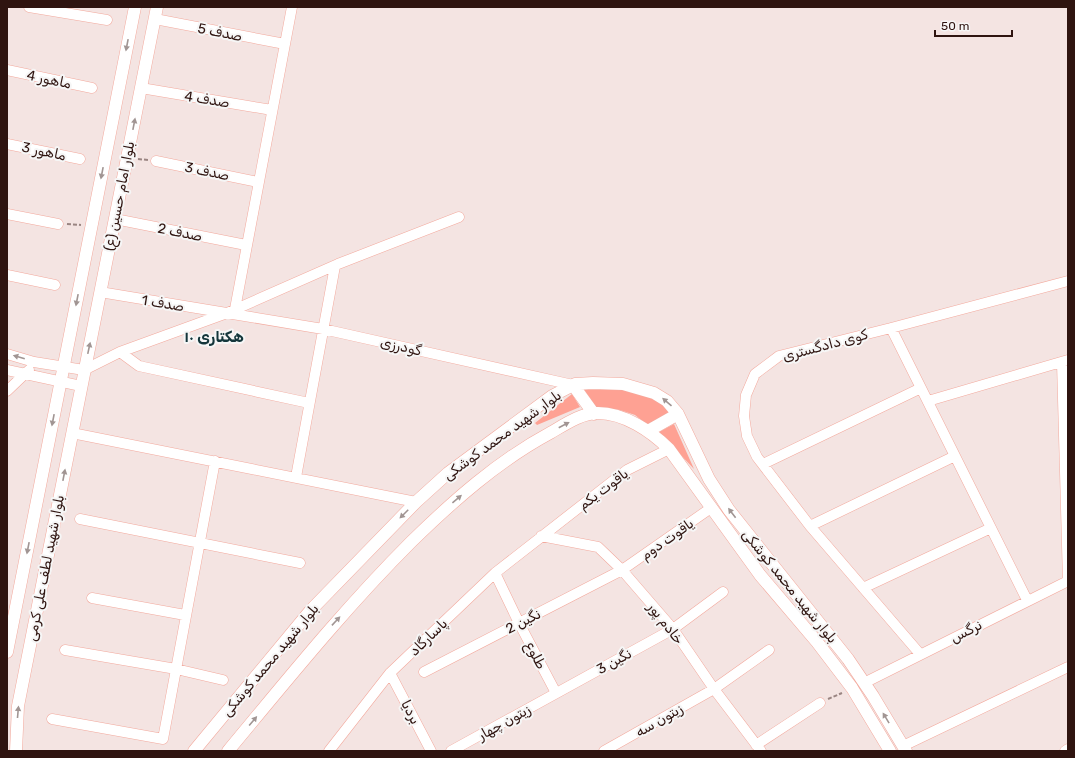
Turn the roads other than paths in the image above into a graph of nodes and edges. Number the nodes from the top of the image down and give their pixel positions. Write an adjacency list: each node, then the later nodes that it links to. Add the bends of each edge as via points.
1 (29, 7): 6 (street)
2 (135, 7): 33 (main road, بلوار امام حسین (ع), one-way to 33)
3 (157, 7): 5 (main road, بلوار امام حسین (ع))
4 (292, 7): 7 (street)
5 (155, 19): 7 (street, صدف 5); 10 (main road, بلوار امام حسین (ع))
6 (107, 20)
7 (285, 44): 11 (street)
8 (7, 70): 9 (street, ماهور 4)
9 (92, 88)
10 (141, 88): 11 (street, صدف 4); 18 (main road, بلوار امام حسین (ع), one-way to 10)
11 (272, 110): 15 (street)
12 (7, 144): 13 (street, ماهور 3)
13 (80, 159)
14 (156, 161): 15 (street, صدف 3)
15 (258, 182): 20 (street)
16 (7, 214): 19 (street)
17 (459, 217): 21 (street)
18 (115, 219): 20 (street, صدف 2); 25 (main road, بلوار امام حسین (ع))
19 (58, 224)
20 (246, 245): 26 (street)
21 (335, 266): 26 (street); 28 (street)
22 (7, 275): 24 (street)
23 (1068, 280): 27 (street, کوی دادگستری)
24 (55, 285)
25 (100, 292): 26 (street, صدف 1); 35 (main road, بلوار امام حسین (ع), one-way to 25)
26 (231, 311): 28 (street, گودرزی); 29 (street)
27 (891, 328): 40 (street); 52 (street, کوی دادگستری, via 779,356 755,374 746,395 744,416 747,436)
28 (323, 329): 38 (street, گودرزی); 43 (street)
29 (120, 352): 35 (street); 43 (street, via 139,366)
30 (7, 354): 32 (street, one-way to 30)
31 (1065, 361): 42 (street); 46 (street)
32 (34, 362): 33 (street); 36 (street)
33 (64, 367): 35 (street); 37 (main road, بلوار امام حسین (ع))
34 (7, 370): 36 (street)
35 (84, 370): 39 (main road, بلوار امام حسین (ع))
36 (27, 374): 37 (street); 41 (street)
37 (60, 382): 39 (street); 75 (main road, بلوار شهید لطف علی کرمی, one-way to 75)
38 (573, 385): 44 (main road); 45 (main road, بلوار شهید محمد کوشکی, one-way to 38, via 667,401 639,388 608,383); 55 (main road, بلوار شهید محمد کوشکی, via 552,396 491,440)
39 (81, 386): 48 (main road, بلوار شهید لطف علی کرمی)
40 (921, 388): 42 (street); 52 (street)
41 (7, 391)
42 (928, 402): 50 (street)
43 (309, 403): 53 (street)
44 (594, 414): 47 (main road, بلوار شهید محمد کوشکی, via 620,418 639,424); 93 (main road, بلوار شهید محمد کوشکی, one-way to 44, via 329,630 386,567 453,502 502,463 538,439 570,422)
45 (678, 414): 47 (main road); 82 (main road, بلوار شهید محمد کوشکی, one-way to 45, via 825,628 729,510 709,480)
46 (1066, 421): 54 (street)
47 (648, 431): 49 (main road, بلوار شهید محمد کوشکی)
48 (72, 433): 51 (street); 91 (main road, بلوار شهید لطف علی کرمی, one-way to 48, via 18,706)
49 (669, 449): 56 (main road, بلوار شهید محمد کوشکی); 60 (street, یاقوت یکم, via 627,470)
50 (955, 456): 58 (street); 59 (street)
51 (215, 461): 53 (street); 61 (street)
52 (763, 464): 58 (street, کوی دادگستری)
53 (296, 477): 55 (street)
54 (1067, 495): 65 (street)
55 (416, 502): 92 (main road, بلوار شهید محمد کوشکی, one-way to 92, via 310,611)
56 (711, 508): 63 (street, یاقوت دوم); 97 (main road, بلوار شهید محمد کوشکی, via 760,575 852,688)
57 (80, 519): 61 (street)
58 (810, 526): 66 (street, کوی دادگستری)
59 (991, 528): 66 (street); 69 (street)
60 (541, 536): 63 (street, خادم پور, via 598,547); 64 (street, پاسارگاد)
61 (200, 543): 62 (street); 70 (street)
62 (300, 563)
63 (622, 570): 71 (street, نگین 2); 72 (street, خادم پور)
64 (495, 573): 71 (street, طلوع); 80 (street, پاسارگاد)
65 (1068, 581): 69 (street, نرگس)
66 (863, 588): 76 (street, کوی دادگستری)
67 (723, 592): 72 (street, نگین 3)
68 (92, 598): 70 (street)
69 (1027, 600): 76 (street, نرگس)
70 (185, 615): 78 (street)
71 (519, 623): 79 (street, نگین 2); 84 (street, طلوع)
72 (673, 629): 83 (street, خادم پور); 84 (street, نگین 3)
73 (65, 650): 78 (street)
74 (769, 650): 83 (street, زیتون سه)
75 (7, 652)
76 (920, 654): 82 (street, نرگس)
77 (1068, 667): 89 (street)
78 (176, 669): 81 (street); 86 (street, via 163,739)
79 (424, 672)
80 (390, 673): 88 (street, بردیا); 94 (street, پاسارگاد)
81 (223, 680)
82 (864, 683): 89 (main road, بلوار شهید محمد کوشکی, one-way to 82)
83 (714, 689): 87 (street, خادم پور); 96 (street, زیتون سه)
84 (556, 693): 95 (street, زیتون چهار)
85 (820, 703): 87 (street)
86 (52, 719)
87 (759, 748)
88 (428, 749)
89 (904, 749)
90 (1068, 749): 98 (street)
91 (16, 751)
92 (194, 751)
93 (228, 751)
94 (329, 751)
95 (451, 751)
96 (604, 751)
97 (890, 751)
98 (1065, 751)

